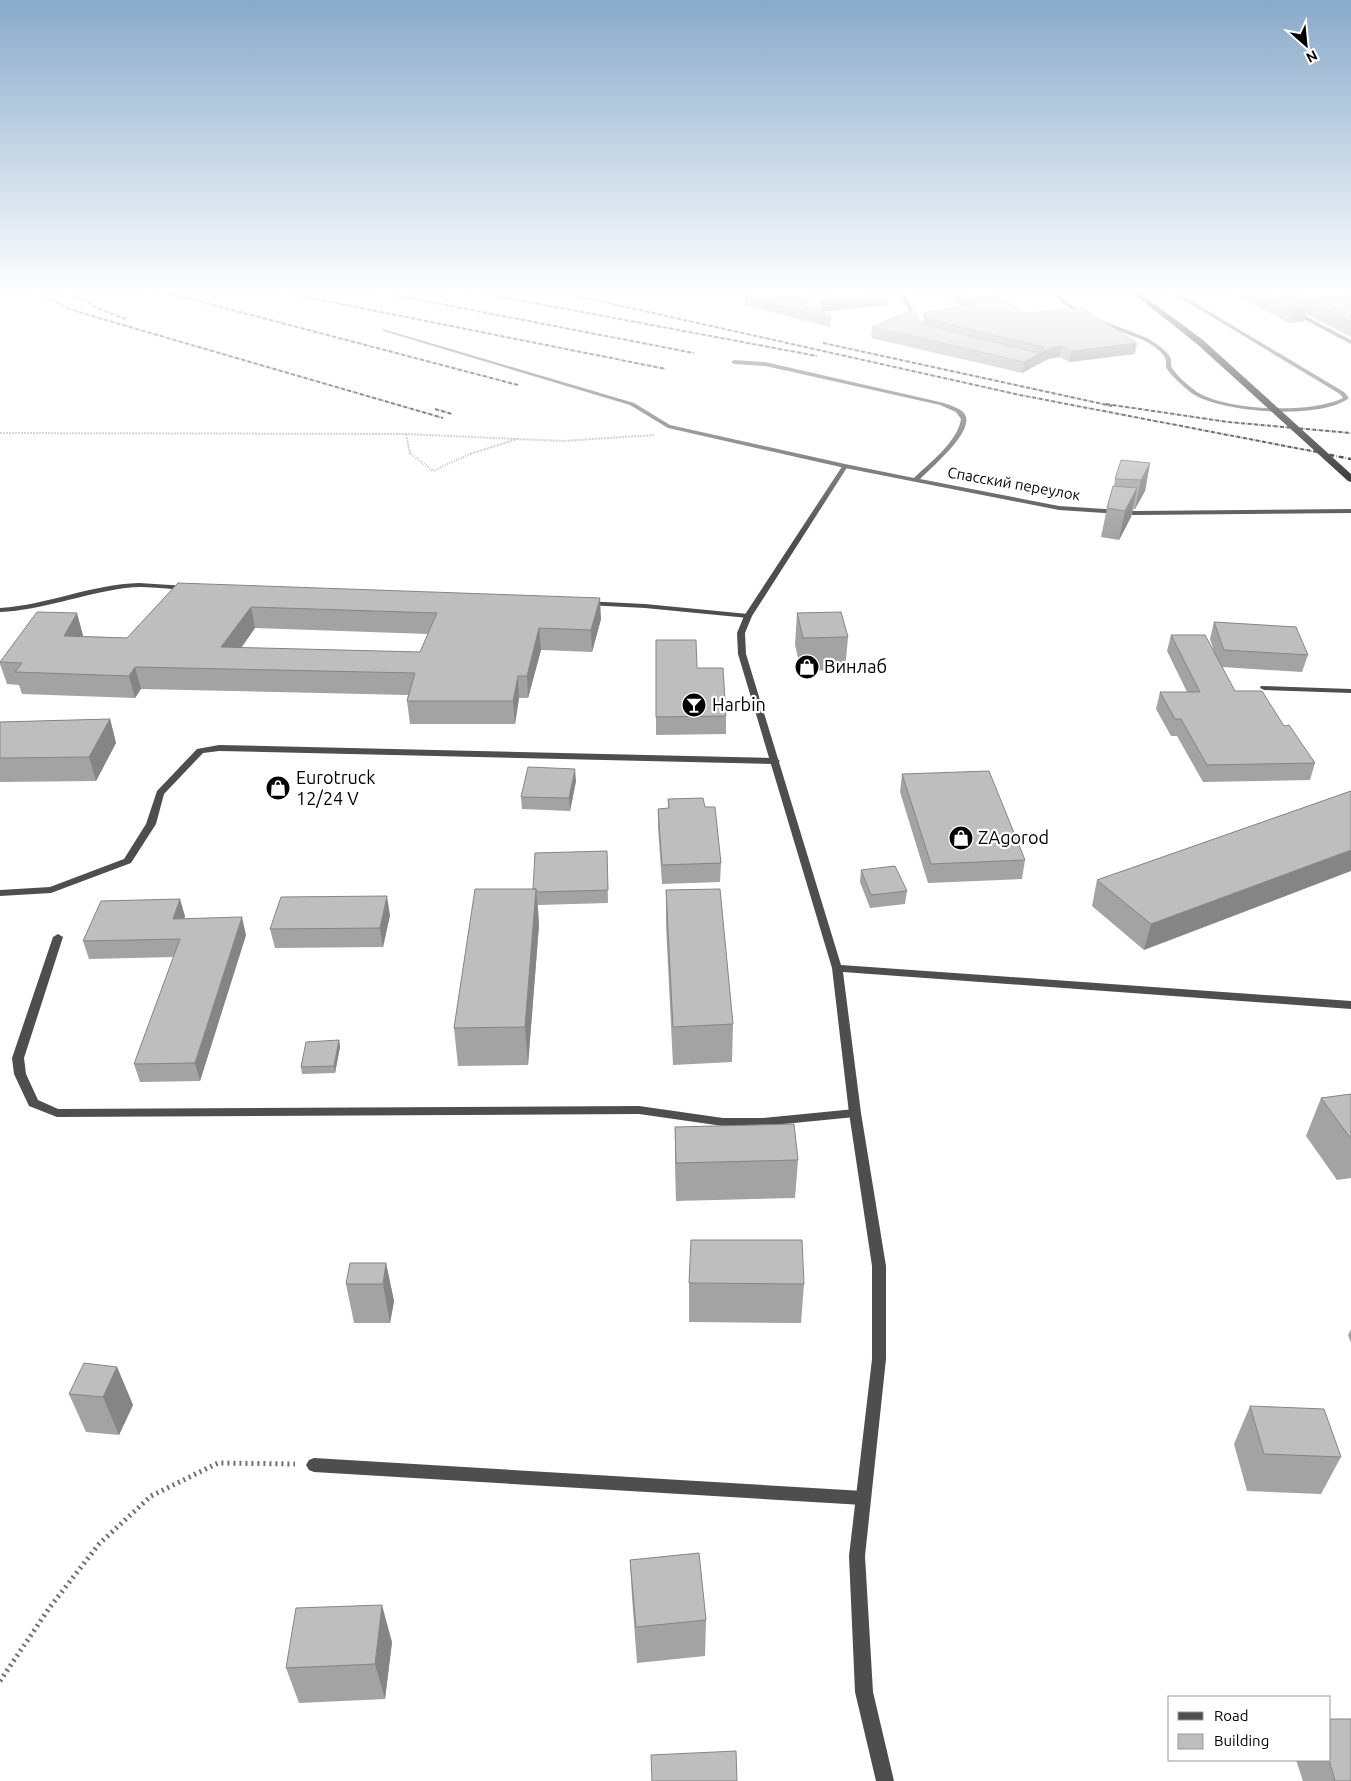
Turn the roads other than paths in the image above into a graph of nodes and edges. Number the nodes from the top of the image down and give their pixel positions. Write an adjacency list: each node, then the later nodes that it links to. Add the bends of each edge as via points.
1 (529, 373): 6 (street, Спасский переулок, via 632,404 668,426)
2 (806, 373): 7 (street, Спасский переулок, via 942,404 961,412 964,418 958,434)
3 (1174, 373): 5 (street, via 1206,399 1240,407 1312,409 1330,407 1346,398)
4 (1234, 373): 8 (highway)
5 (1309, 373)
6 (845, 466): 7 (street, Спасский переулок); 13 (street)
7 (916, 479): 9 (street, Спасский переулок, via 1059,508 1168,513)
8 (1351, 479)
9 (1351, 510)
10 (197, 588): 12 (street, via 127,585 34,608)
11 (576, 603): 13 (street)
12 (0, 610)
13 (748, 616): 16 (street, via 741,633 742,654)
14 (1264, 688): 15 (street)
15 (1351, 692)
16 (776, 761): 17 (street, via 219,748 200,751 160,793 151,824 128,860 51,890); 19 (street)
17 (0, 893)
18 (58, 937): 21 (street, via 18,1058 20,1074 33,1103 57,1113 639,1110 723,1122 763,1122)
19 (837, 968): 20 (street); 21 (street)
20 (1351, 1005)
21 (855, 1113): 23 (street, via 879,1266 879,1359)
22 (314, 1465): 23 (street)
23 (863, 1498): 24 (street, via 857,1556 864,1692)
24 (885, 1781)

